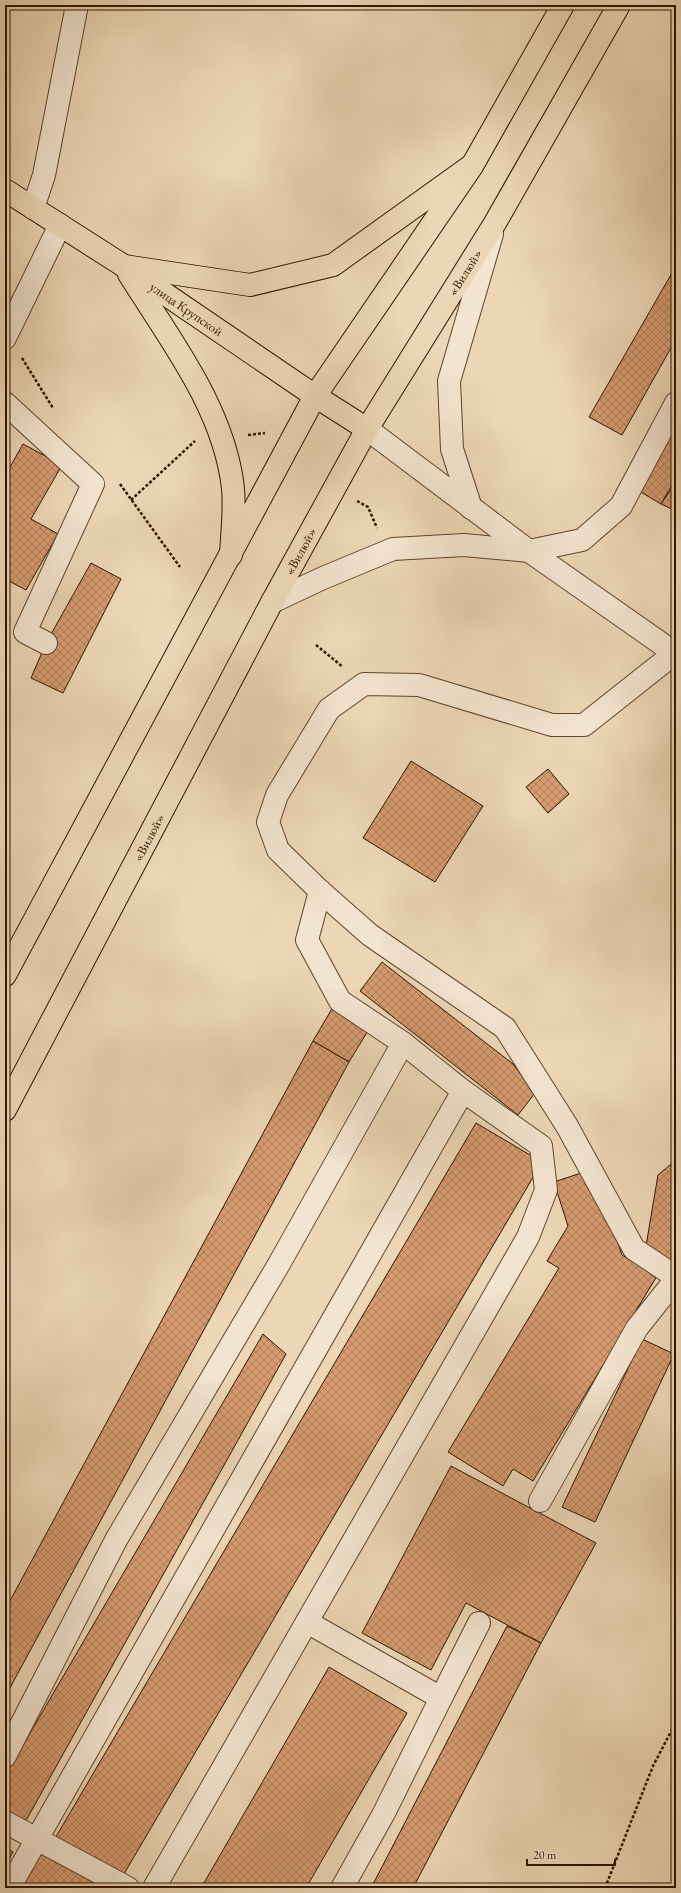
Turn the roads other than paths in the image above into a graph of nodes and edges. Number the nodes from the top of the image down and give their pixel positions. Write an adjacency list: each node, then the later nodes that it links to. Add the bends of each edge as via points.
1 (77, 5): 6 (street, via 44,175)
2 (563, 5): 4 (main road)
3 (619, 5): 7 (main road, «Вилюй»)
4 (472, 166): 9 (main road, via 333,265 250,284); 11 (main road)
5 (5, 190): 6 (main road, улица Крупской)
6 (33, 208): 8 (main road, улица Крупской)
7 (495, 223): 14 (main road, «Вилюй»); 15 (street, via 449,381 452,449)
8 (60, 226): 9 (main road, улица Крупской); 10 (street)
9 (124, 266): 11 (main road, улица Крупской); 17 (main road, via 195,379 222,438 233,489)
10 (5, 338)
11 (316, 396): 14 (main road, улица Крупской); 17 (main road)
12 (5, 403): 19 (street, via 94,484 25,632)
13 (676, 404): 16 (street, via 621,506 582,540)
14 (367, 429): 15 (street); 18 (main road, «Вилюй»)
15 (471, 508): 16 (street)
16 (529, 551): 18 (street, via 464,546 393,549); 20 (street)
17 (231, 555): 22 (main road)
18 (272, 602): 25 (main road, «Вилюй»)
19 (46, 643)
20 (676, 653): 21 (street, via 584,725 552,725 419,685 364,684 329,709 277,795 268,822 278,850)
21 (320, 891): 23 (street, via 307,940 329,981 340,1001); 26 (street, via 370,935 505,1028 567,1126 634,1250)
22 (5, 975)
23 (403, 1043): 24 (street); 31 (street, via 279,1264 116,1540)
24 (464, 1091): 28 (street, via 541,1146 546,1190 528,1237); 33 (street)
25 (5, 1110)
26 (676, 1278): 27 (street, via 637,1328)
27 (540, 1501)
28 (307, 1622): 30 (street); 36 (street)
29 (479, 1623): 30 (street)
30 (441, 1698): 37 (street, via 384,1813)
31 (5, 1756)
32 (5, 1822): 33 (street)
33 (37, 1839): 34 (street); 35 (street)
34 (9, 1888)
35 (128, 1888)
36 (154, 1888)
37 (342, 1888)

